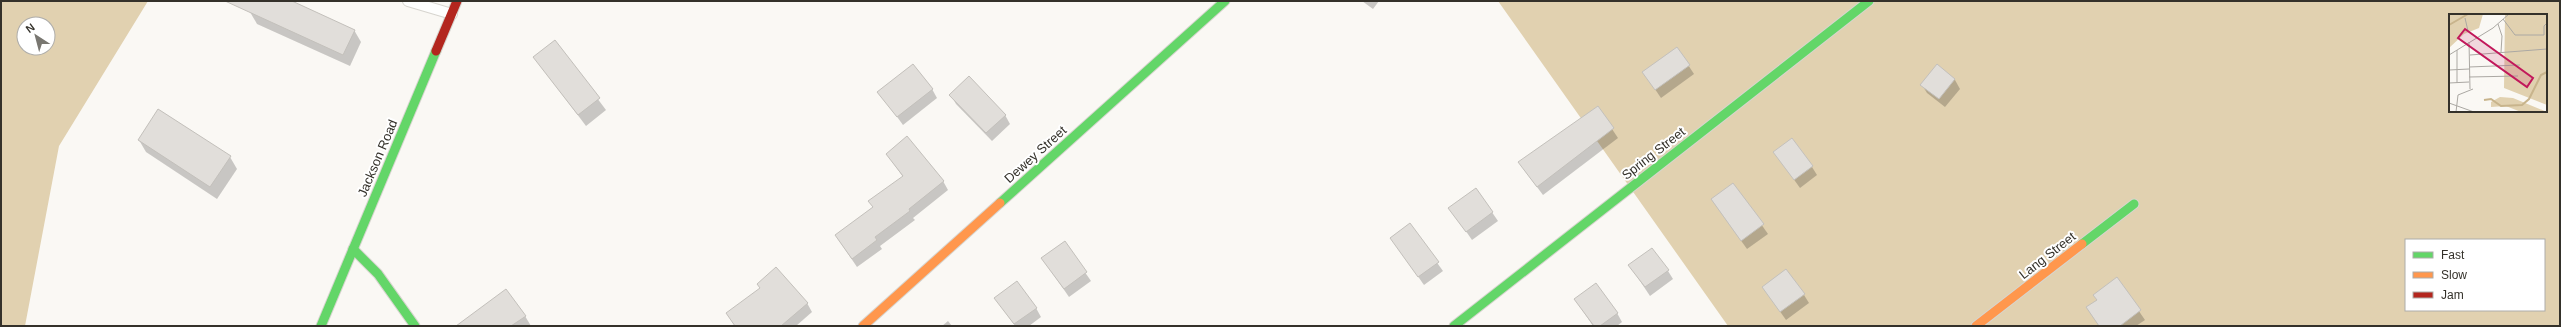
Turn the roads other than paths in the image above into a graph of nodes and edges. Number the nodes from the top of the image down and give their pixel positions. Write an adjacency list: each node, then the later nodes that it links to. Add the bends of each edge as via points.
1 (408, 1): 5 (lane)
2 (457, 1): 5 (street, Jackson Road)
3 (1225, 1): 10 (street, Dewey Street)
4 (1869, 1): 11 (street, Spring Street)
5 (452, 14): 7 (street, Jackson Road)
6 (2134, 204): 12 (street, Lang Street)
7 (353, 249): 8 (street, Jackson Road); 9 (street, via 378,274)
8 (321, 326)
9 (416, 326)
10 (863, 326)
11 (1454, 326)
12 (1976, 326)

